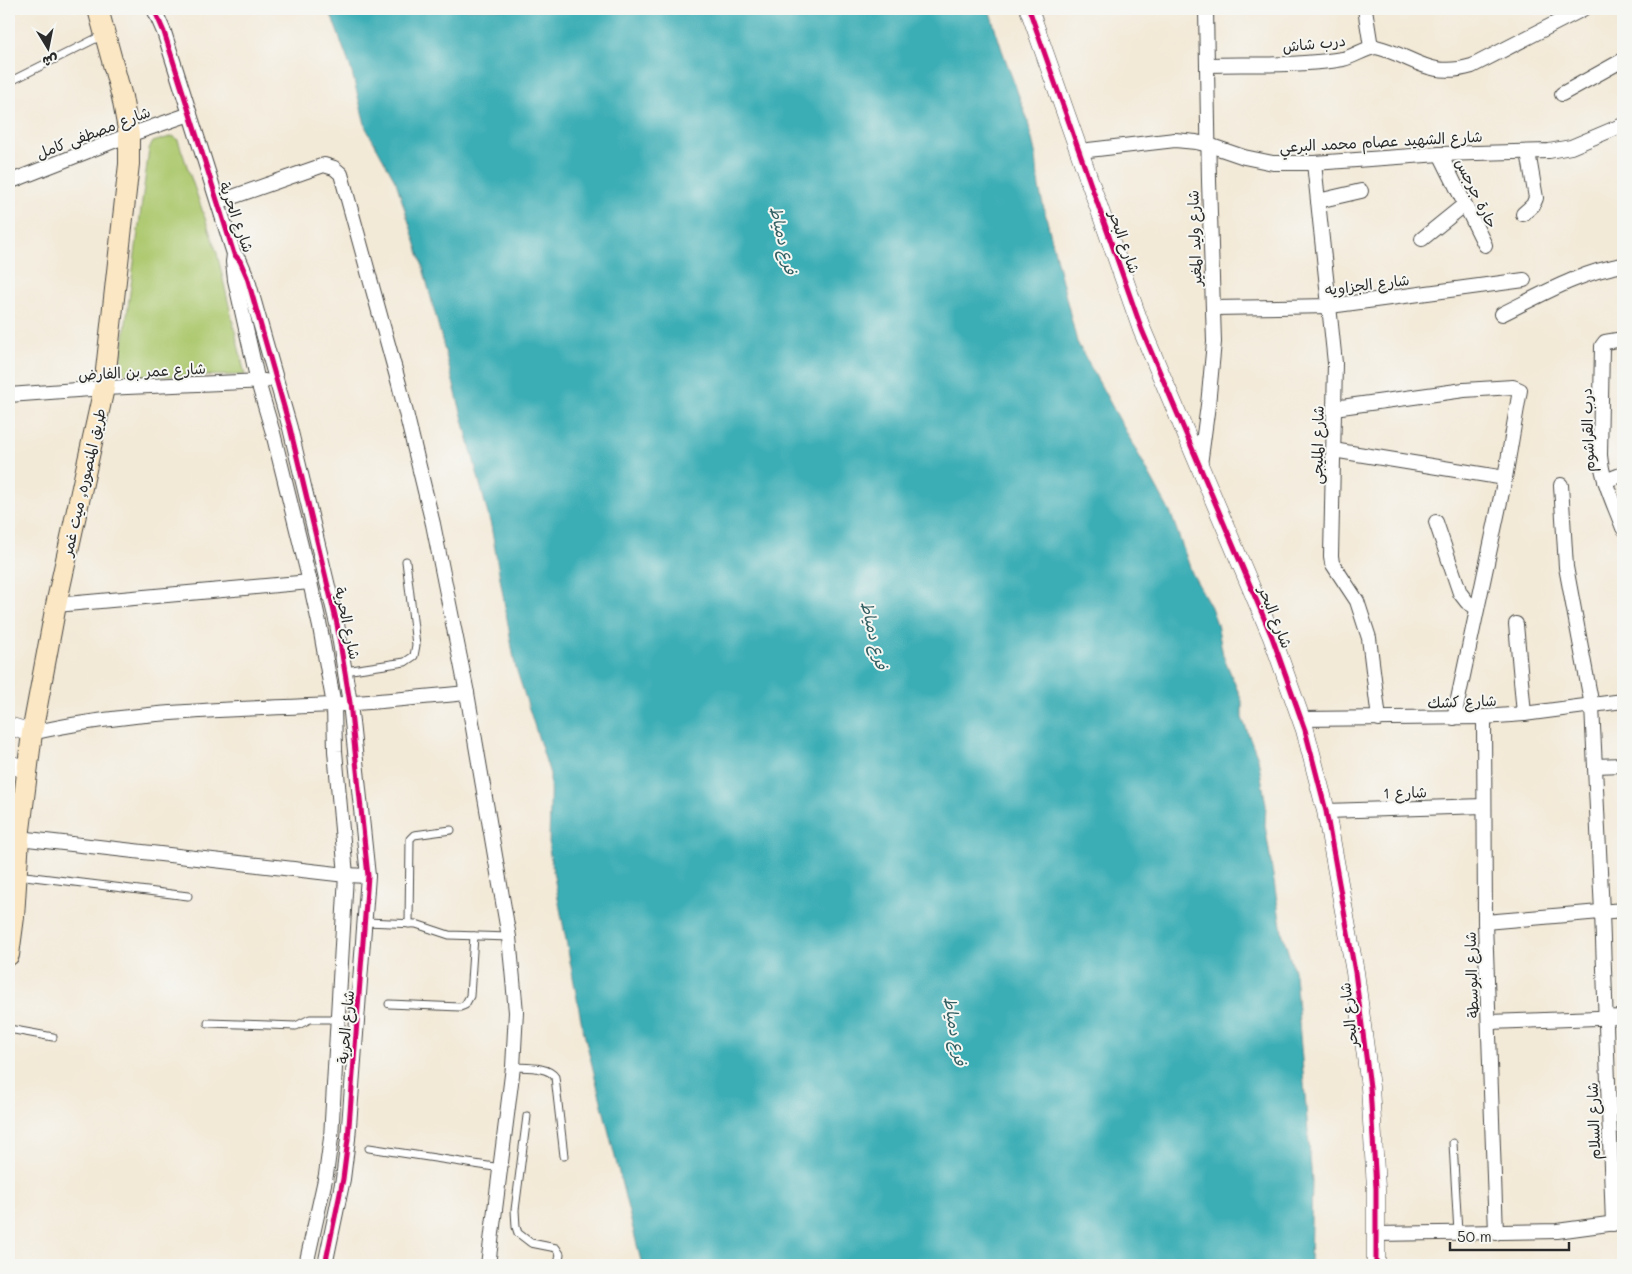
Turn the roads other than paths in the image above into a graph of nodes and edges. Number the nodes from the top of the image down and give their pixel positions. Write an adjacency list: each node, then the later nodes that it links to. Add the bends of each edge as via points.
1 (98, 9): 7 (main road, طريق المنصوره, ميت غمر)
2 (154, 9): 13 (street, شارع الحرية)
3 (1029, 9): 17 (street, شارع البحر)
4 (1206, 9): 10 (street, شارع وليد المغير)
5 (1365, 9): 8 (street)
6 (1583, 9): 8 (street, via 1460,70 1435,70)
7 (105, 33): 11 (lane); 15 (main road, طريق المنصوره, ميت غمر)
8 (1371, 47): 10 (street, درب شاش, via 1342,59)
9 (1623, 60): 12 (street)
10 (1208, 65): 16 (street, شارع وليد المغير)
11 (9, 82)
12 (1562, 94)
13 (190, 114): 15 (street, شارع مصطفى كامل); 24 (street, شارع الحرية)
14 (1623, 126): 18 (street, شارع الشهيد عصام محمد البرعي, via 1571,147)
15 (129, 135): 21 (street, شارع مصطفى كامل); 38 (main road, طريق المنصوره, ميت غمر, via 129,164)
16 (1209, 145): 17 (street, شارع الشهيد عصام محمد البرعي, via 1175,140); 20 (street, شارع الشهيد عصام محمد البرعي, via 1244,157 1273,162); 33 (street, شارع وليد المغير)
17 (1080, 151): 42 (street, شارع البحر, via 1142,330)
18 (1528, 152): 19 (street, شارع الشهيد عصام محمد البرعي); 26 (street, via 1536,198)
19 (1440, 154): 20 (street, شارع الشهيد عصام محمد البرعي); 25 (street, حارة جرجس)
20 (1314, 163): 23 (street, شارع المليجى)
21 (9, 182)
22 (1360, 191): 23 (street)
23 (1318, 201): 32 (street, شارع المليجى)
24 (218, 202): 29 (street, شارع الحرية); 57 (street, via 324,165 341,174 429,506)
25 (1464, 205): 27 (street); 28 (street, حارة جرجس)
26 (1523, 214)
27 (1422, 239)
28 (1485, 245)
29 (234, 254): 36 (street, شارع الحرية, via 247,276); 37 (street, شارع الحرية, via 234,280)
30 (1623, 265): 34 (street, via 1574,279)
31 (1524, 280): 32 (street, شارع الجزاويه)
32 (1330, 306): 33 (street, شارع الجزاويه); 40 (street, شارع المليجى, via 1335,363)
33 (1213, 308): 42 (street, شارع وليد المغير, via 1214,342)
34 (1502, 314)
35 (1621, 339): 45 (street, درب القراشوم, via 1605,342 1602,346 1600,455)
36 (276, 379): 37 (street, شارع عمر بن الفارض); 53 (street, شارع الحرية)
37 (258, 382): 38 (street, شارع عمر بن الفارض); 50 (street, شارع الحرية)
38 (104, 388): 39 (street, شارع عمر بن الفارض); 51 (main road, طريق المنصوره, ميت غمر)
39 (9, 395)
40 (1334, 408): 41 (street, شارع المليجى); 44 (street, via 1464,390 1517,388 1520,393)
41 (1333, 450): 44 (street); 66 (street, شارع المليجى, via 1330,556 1358,601 1369,638)
42 (1200, 465): 65 (street, شارع البحر, via 1272,636)
43 (1623, 474): 45 (street)
44 (1504, 478): 52 (street)
45 (1605, 481): 48 (street, درب القراشوم)
46 (1561, 485): 61 (street, شارع السلام, via 1566,567)
47 (1436, 522): 52 (street, via 1460,593)
48 (1623, 528)
49 (406, 561): 56 (lane, via 416,645 414,656 405,662)
50 (310, 582): 51 (street); 55 (street, شارع الحرية)
51 (56, 605): 68 (main road, طريق المنصوره, ميت غمر)
52 (1477, 608): 64 (street)
53 (337, 624): 55 (street); 56 (street, شارع الحرية)
54 (1516, 624): 62 (street)
55 (320, 627): 60 (street, شارع الحرية)
56 (345, 671): 59 (street, شارع الحرية)
57 (467, 692): 59 (street); 90 (street)
58 (1623, 701): 61 (street, شارع كشك)
59 (350, 703): 60 (street); 69 (street, شارع الحرية)
60 (334, 704): 68 (street, via 157,714 99,720); 70 (street, شارع الحرية)
61 (1592, 706): 62 (street, شارع كشك); 73 (street, شارع السلام)
62 (1524, 714): 63 (street, شارع كشك)
63 (1484, 717): 64 (street, شارع كشك); 75 (street, شارع البوسطة)
64 (1454, 718): 66 (street, شارع كشك)
65 (1301, 719): 66 (street, شارع كشك); 76 (street, شارع البحر)
66 (1379, 719)
67 (9, 726): 68 (street)
68 (32, 733): 74 (main road, طريق المنصوره, ميت غمر)
69 (355, 749): 70 (street); 81 (street, شارع الحرية)
70 (335, 751): 80 (street, شارع الحرية)
71 (9, 764): 74 (street)
72 (1623, 765): 73 (street)
73 (1595, 766): 84 (street, شارع السلام)
74 (28, 770): 78 (main road, طريق المنصوره, ميت غمر)
75 (1484, 806): 76 (street, شارع 1); 87 (street, شارع البوسطة)
76 (1326, 811): 112 (street, شارع البحر, via 1356,972 1367,1068)
77 (450, 830): 88 (lane, via 414,834 410,839)
78 (19, 838): 79 (main road, طريق المنصوره, ميت غمر); 80 (street)
79 (17, 875): 82 (lane); 85 (main road, طريق المنصوره, ميت غمر)
80 (346, 875): 81 (street); 94 (street, شارع الحرية)
81 (368, 876): 86 (street, شارع الحرية)
82 (188, 896)
83 (1623, 910): 84 (street)
84 (1602, 912): 87 (street); 96 (street, شارع السلام)
85 (11, 916): 91 (main road, طريق المنصوره, ميت غمر)
86 (365, 922): 88 (lane); 93 (street, شارع الحرية)
87 (1486, 922): 97 (street, شارع البوسطة)
88 (409, 924): 89 (lane, via 449,935)
89 (474, 936): 90 (lane); 92 (lane, via 470,996 465,1005)
90 (509, 937): 101 (street, via 516,1012)
91 (9, 955)
92 (389, 1004)
93 (358, 1013): 94 (street); 104 (street, شارع الحرية)
94 (339, 1016): 98 (lane, via 310,1019 296,1026); 103 (street, شارع الحرية)
95 (1623, 1017): 96 (street)
96 (1606, 1018): 97 (street); 109 (street, شارع السلام)
97 (1489, 1022): 111 (street, شارع البوسطة)
98 (208, 1023)
99 (9, 1029): 100 (lane)
100 (53, 1037)
101 (513, 1067): 107 (lane, via 554,1074); 108 (street)
102 (527, 1116): 116 (lane, via 515,1210 516,1227 518,1233 531,1243 556,1248 560,1254)
103 (331, 1138): 104 (street); 113 (street, شارع الحرية)
104 (348, 1139): 114 (street, شارع الحرية)
105 (1453, 1143): 110 (lane)
106 (369, 1148): 108 (lane)
107 (564, 1156)
108 (501, 1168): 115 (street)
109 (1618, 1223): 111 (street, via 1556,1231)
110 (1458, 1233): 111 (street); 112 (street)
111 (1496, 1233)
112 (1376, 1234): 117 (street, شارع البحر)
113 (306, 1265)
114 (325, 1265)
115 (488, 1265)
116 (558, 1265)
117 (1376, 1265)

